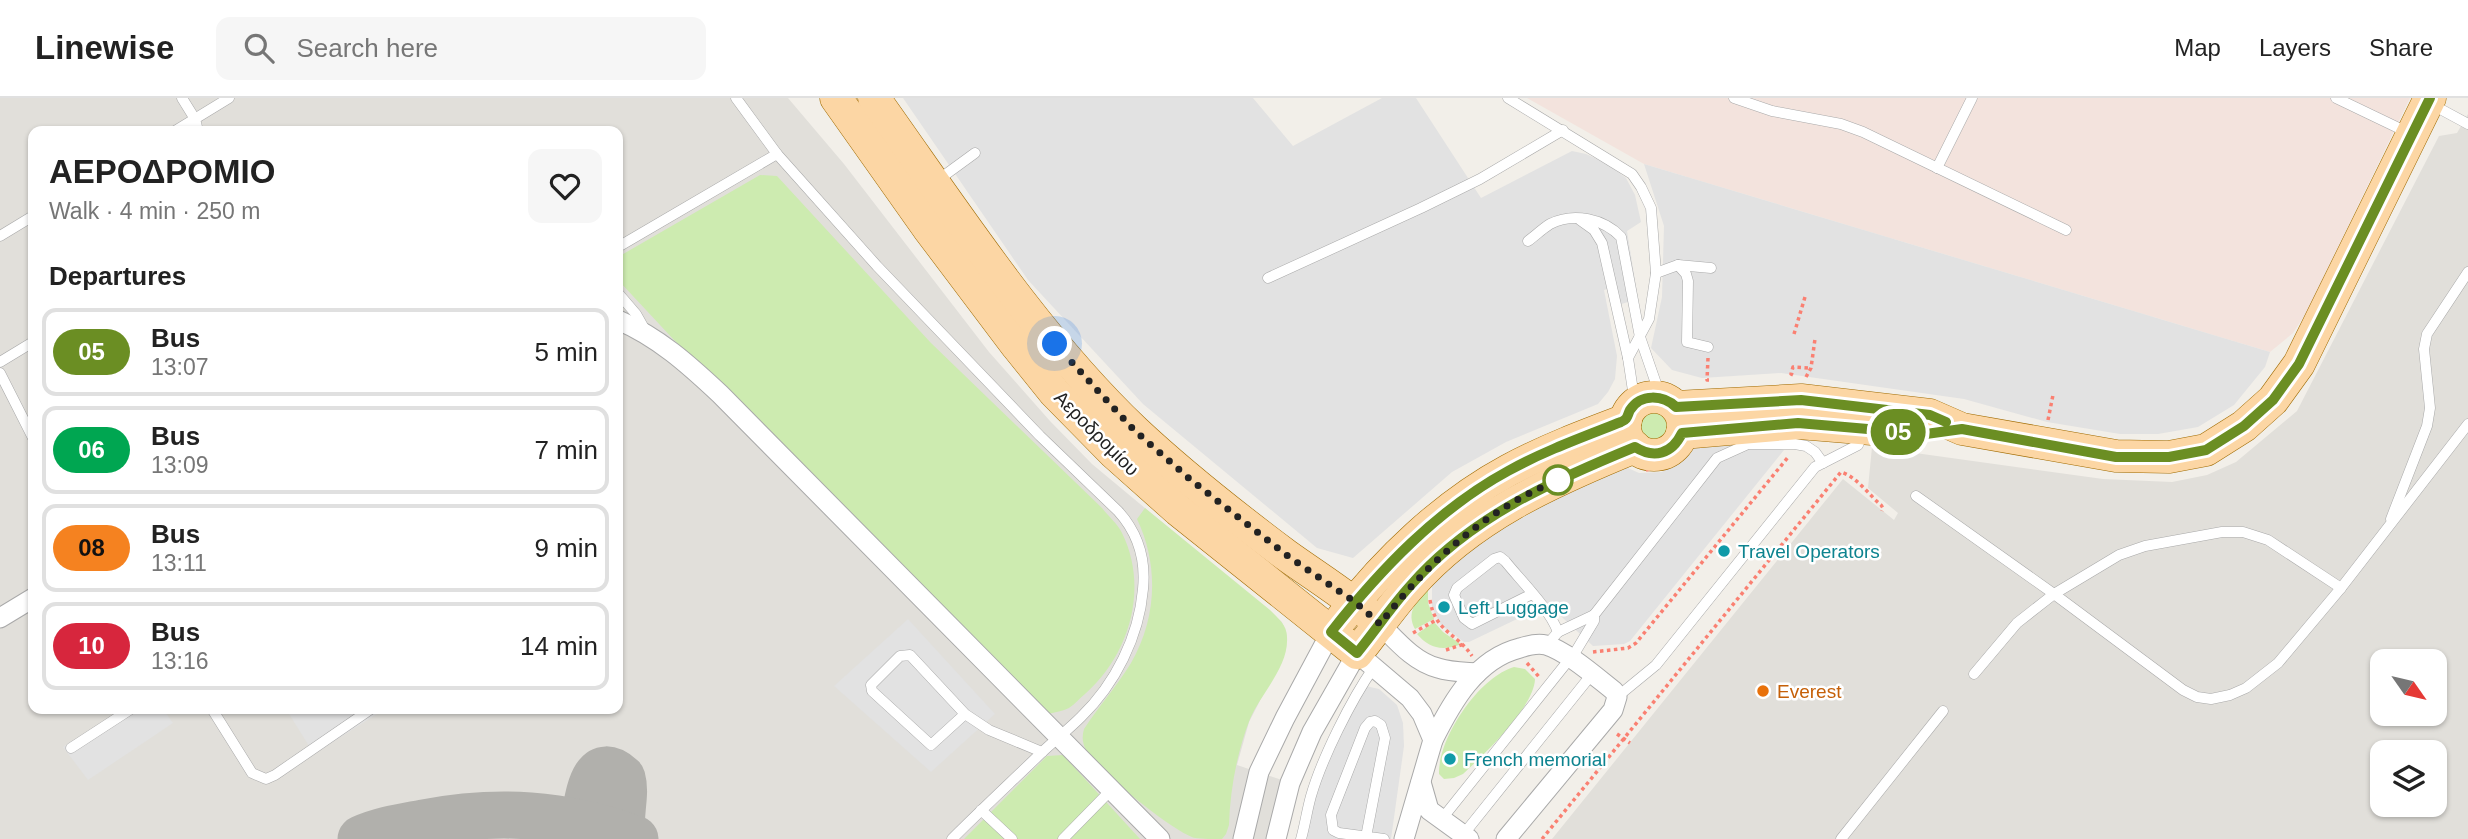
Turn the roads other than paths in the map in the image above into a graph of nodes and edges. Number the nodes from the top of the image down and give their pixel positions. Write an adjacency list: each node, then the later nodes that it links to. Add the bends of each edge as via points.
1 (182, 98): 11 (lane)
2 (229, 98): 11 (lane)
3 (736, 98): 18 (lane)
4 (836, 98): 57 (main road, Αεροδρομίου, via 928,228 1054,392 1169,502)
5 (874, 98): 20 (main road, Αεροδρομίου)
6 (1508, 98): 15 (lane)
7 (1734, 98): 19 (lane, via 1853,128)
8 (1972, 98): 19 (lane)
9 (2336, 98): 16 (lane)
10 (2429, 100): 12 (lane); 16 (main road)
11 (195, 119): 13 (lane); 14 (lane)
12 (2468, 124)
13 (183, 126)
14 (197, 126)
15 (1563, 130): 30 (lane, via 1632,174 1641,187 1651,208); 31 (lane, via 1457,191)
16 (2412, 135): 45 (main road, via 2299,364 2273,400 2244,426 2206,450 2169,457 2116,457)
17 (975, 153): 20 (lane)
18 (776, 154): 26 (lane); 72 (lane, via 915,307 1118,511 1134,533 1144,577 1140,613 1130,643 1105,687)
19 (1937, 168): 23 (lane)
20 (934, 183): 53 (main road, Αεροδρομίου, via 1038,324 1134,430 1238,518)
21 (1576, 218): 25 (lane, via 1548,225); 35 (lane, via 1596,221 1621,237); 38 (lane, via 1594,230 1602,243)
22 (28, 219): 24 (lane)
23 (2066, 230)
24 (0, 236)
25 (1528, 241)
26 (623, 244)
27 (1678, 265): 28 (lane); 30 (lane); 37 (lane, via 1688,281 1687,342)
28 (1711, 268)
29 (2468, 272): 48 (lane, via 2427,334 2427,426)
30 (1656, 273): 35 (lane)
31 (1268, 278)
32 (623, 299): 34 (lane)
33 (623, 322): 34 (street)
34 (647, 334): 72 (street, via 677,354 720,394)
35 (1640, 337): 38 (lane); 43 (lane)
36 (28, 345): 39 (lane)
37 (1708, 347)
38 (1628, 358): 43 (lane)
39 (0, 362)
40 (0, 373): 42 (lane)
41 (2468, 424): 48 (lane)
42 (28, 428)
43 (1655, 429): 44 (main road, via 1798,423); 45 (main road, via 1801,400 1930,415); 53 (main road, via 1557,446 1506,472 1462,501 1406,548); 56 (main road, via 1479,524 1410,586)
44 (1864, 429): 45 (main road, via 1926,434); 46 (lane, via 1858,445)
45 (1962, 429)
46 (1823, 463): 54 (lane, via 1815,452 1795,444 1748,444 1717,458); 64 (lane, via 1815,467 1656,665)
47 (1916, 496): 51 (lane)
48 (2387, 529): 49 (lane)
49 (2341, 588): 51 (lane, via 2268,540 2243,531 2222,531 2132,550); 51 (lane, via 2278,663 2246,688 2211,699 2183,690)
50 (1532, 594): 50 (lane, via 1472,624 1464,618 1454,595 1500,557); 58 (lane, via 1555,624)
51 (2054, 594): 63 (lane, via 2017,622)
52 (28, 601): 55 (street)
53 (1355, 602): 56 (main road, Αεροδρομίου); 57 (main road)
54 (1594, 615): 58 (lane); 59 (lane)
55 (0, 618)
56 (1380, 624): 60 (main road); 61 (street, via 1425,663)
57 (1331, 632): 60 (main road, Αεροδρομίου); 70 (street)
58 (1553, 639): 59 (street); 61 (street, via 1507,651)
59 (1570, 658): 62 (street); 80 (lane)
60 (1366, 660): 71 (street); 73 (street, via 1410,698); 90 (lane, via 1362,686 1311,794)
61 (1477, 673): 73 (street, via 1447,712)
62 (1592, 674): 64 (street); 82 (lane)
63 (1974, 674)
64 (1617, 697): 93 (street, via 1613,710)
65 (1943, 711): 94 (lane)
66 (123, 714): 74 (lane)
67 (215, 714): 68 (lane, via 252,774 266,779)
68 (364, 714)
69 (965, 714): 69 (lane, via 910,655 900,656 871,685 872,691 931,745); 75 (lane, via 989,730)
70 (1284, 718): 71 (street); 88 (street, via 1259,772)
71 (1312, 732): 89 (street, via 1290,783)
72 (1059, 736): 75 (lane); 77 (street)
73 (1433, 740): 76 (street)
74 (71, 747)
75 (1042, 752): 78 (lane)
76 (1421, 780): 80 (street, via 1429,810); 92 (street)
77 (1111, 790): 79 (street); 85 (lane)
78 (981, 810): 83 (lane); 84 (lane)
79 (1136, 814): 86 (street); 87 (street)
80 (1441, 820): 82 (street)
81 (1366, 837): 81 (lane, via 1333,830 1331,815 1365,728 1375,722 1385,738); 91 (lane)
82 (1466, 837)
83 (952, 839)
84 (1013, 839)
85 (1063, 839)
86 (1160, 839)
87 (1174, 839)
88 (1243, 839)
89 (1276, 839)
90 (1301, 839)
91 (1384, 839)
92 (1404, 839)
93 (1506, 839)
94 (1841, 839)

